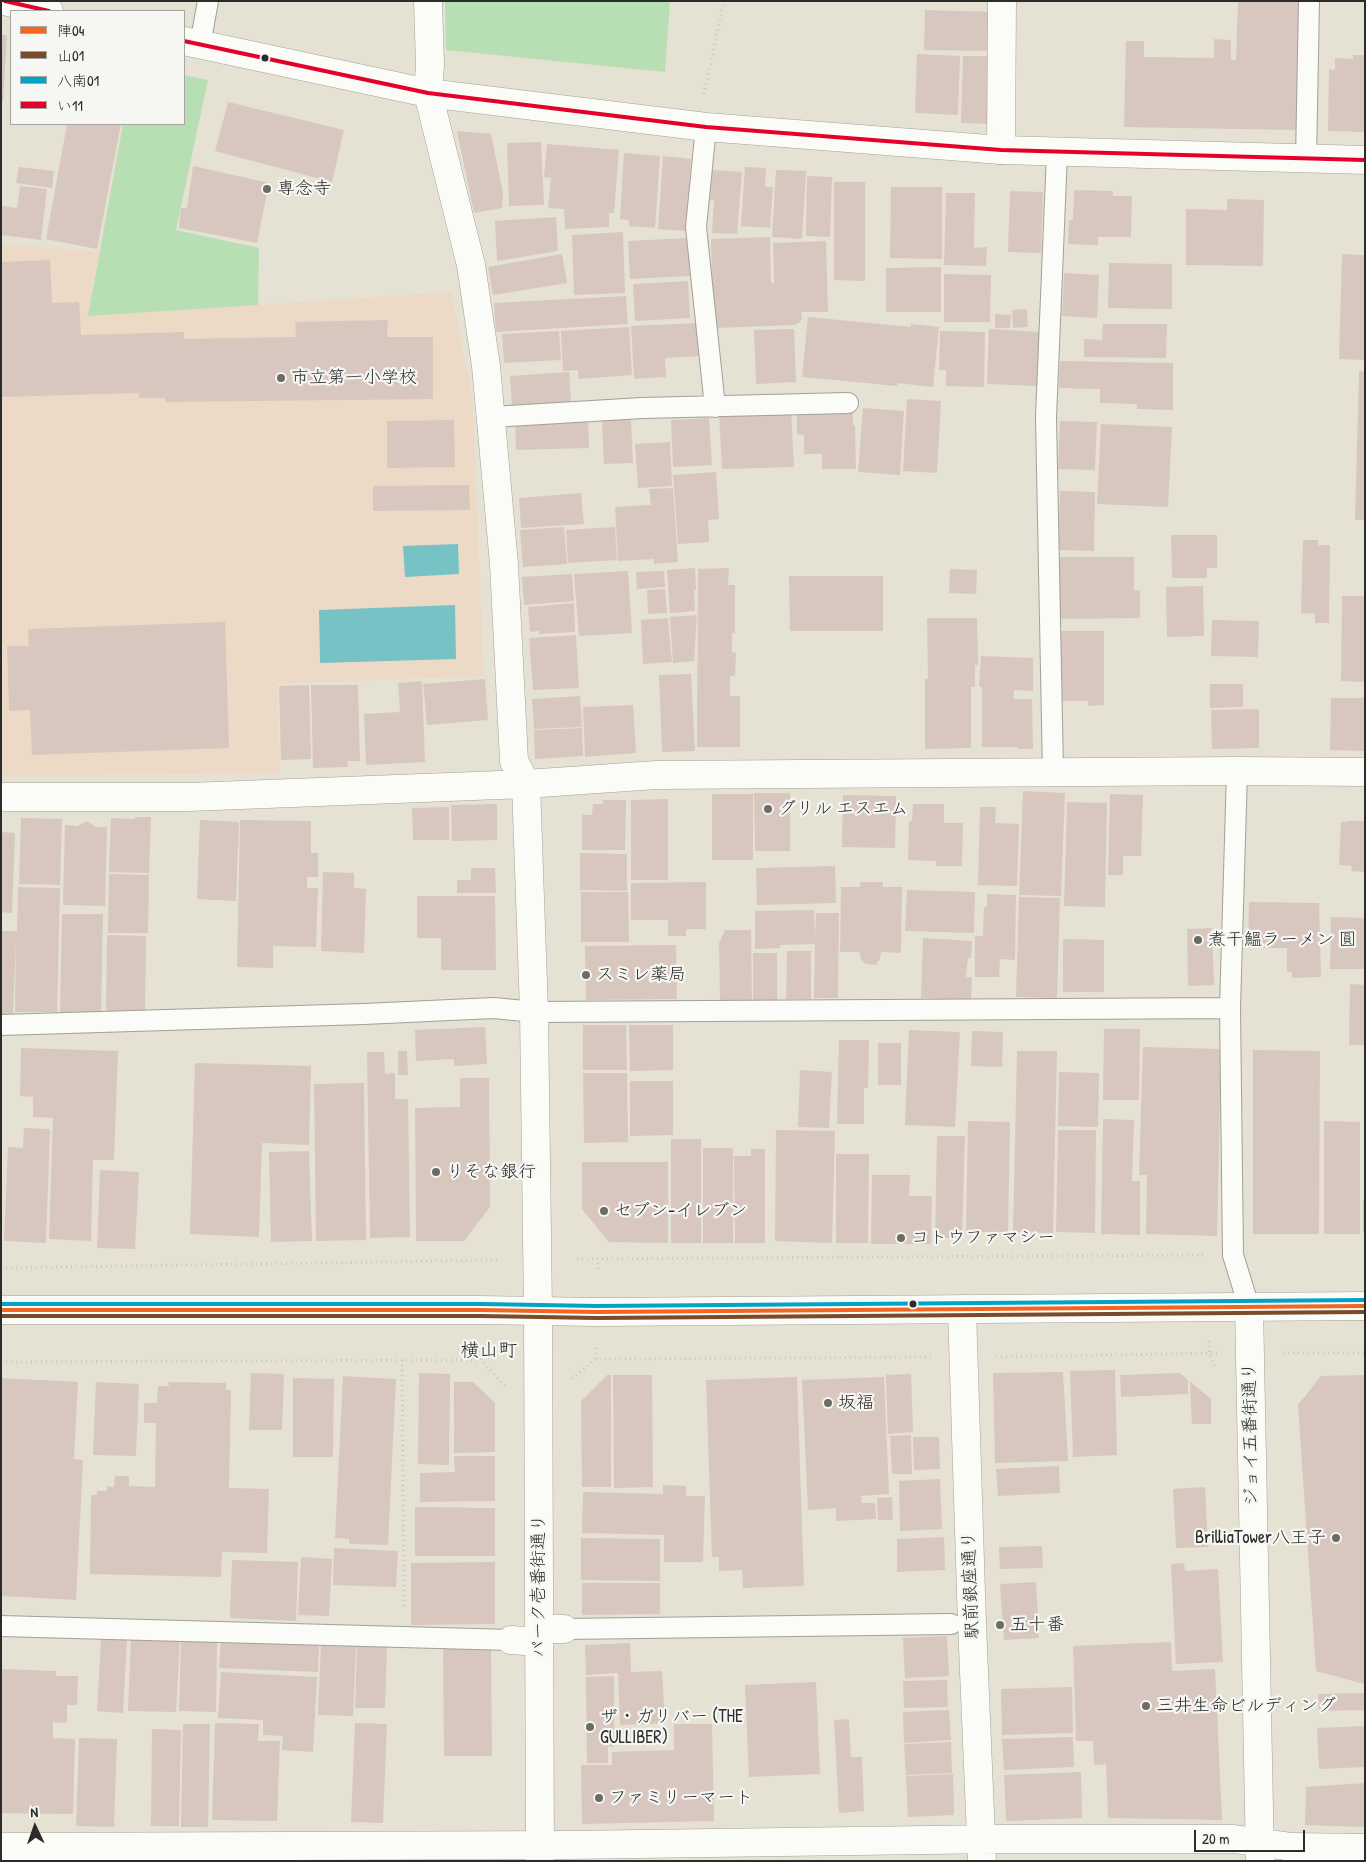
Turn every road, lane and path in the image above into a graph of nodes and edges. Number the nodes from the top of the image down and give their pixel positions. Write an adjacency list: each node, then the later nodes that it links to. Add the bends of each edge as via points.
1 (4, 1): 7 (main road)
2 (208, 1): 8 (lane)
3 (428, 1): 9 (main road)
4 (724, 1): 10 (path)
5 (1002, 1): 12 (main road)
6 (1309, 1): 14 (lane)
7 (44, 10)
8 (192, 43): 9 (main road)
9 (428, 94): 11 (main road); 18 (main road, via 471,265)
10 (703, 97)
11 (706, 127): 12 (main road); 17 (lane, via 696,227)
12 (1001, 150): 13 (main road)
13 (1057, 153): 14 (main road); 21 (lane, via 1046,417)
14 (1306, 160): 15 (main road)
15 (1365, 160)
16 (848, 403): 17 (lane)
17 (715, 407): 18 (lane)
18 (492, 417): 22 (main road, via 504,564 514,760)
19 (1237, 771): 20 (main road); 21 (main road); 24 (lane)
20 (1365, 772)
21 (1053, 773): 22 (main road, via 656,775)
22 (526, 784): 23 (main road, via 188,798); 25 (main road, パーク壱番街通り)
23 (1, 797)
24 (1230, 1008): 25 (lane); 33 (lane, via 1234,1254)
25 (534, 1012): 26 (lane, via 494,1008); 37 (main road, パーク壱番街通り)
26 (1, 1025)
27 (1206, 1255): 29 (path)
28 (577, 1259): 29 (path)
29 (598, 1259): 32 (path)
30 (501, 1260): 31 (path)
31 (1, 1268)
32 (598, 1269)
33 (1249, 1306): 34 (main road); 35 (main road); 55 (main road, ジョイ五番街通り)
34 (1365, 1306)
35 (962, 1309): 37 (main road); 47 (main road, 駅前銀座通り)
36 (1, 1310): 37 (main road)
37 (538, 1311): 49 (main road, パーク壱番街通り)
38 (1208, 1340): 44 (path, via 1209,1353)
39 (596, 1345): 43 (path, via 596,1359)
40 (481, 1349): 45 (path, via 481,1360)
41 (1365, 1352): 42 (path)
42 (1277, 1353)
43 (935, 1357)
44 (992, 1357)
45 (402, 1360): 46 (path); 50 (path)
46 (1, 1362)
47 (961, 1624): 49 (lane); 54 (main road, 駅前銀座通り)
48 (1, 1626): 50 (lane)
49 (547, 1633): 51 (main road); 56 (main road, パーク壱番街通り)
50 (404, 1636): 51 (lane)
51 (510, 1640)
52 (1, 1847): 57 (main road)
53 (1365, 1848): 55 (main road, via 1292,1847)
54 (981, 1850): 55 (main road, via 1234,1839); 56 (main road)
55 (1260, 1851)
56 (540, 1853): 57 (main road)
57 (170, 1854)

